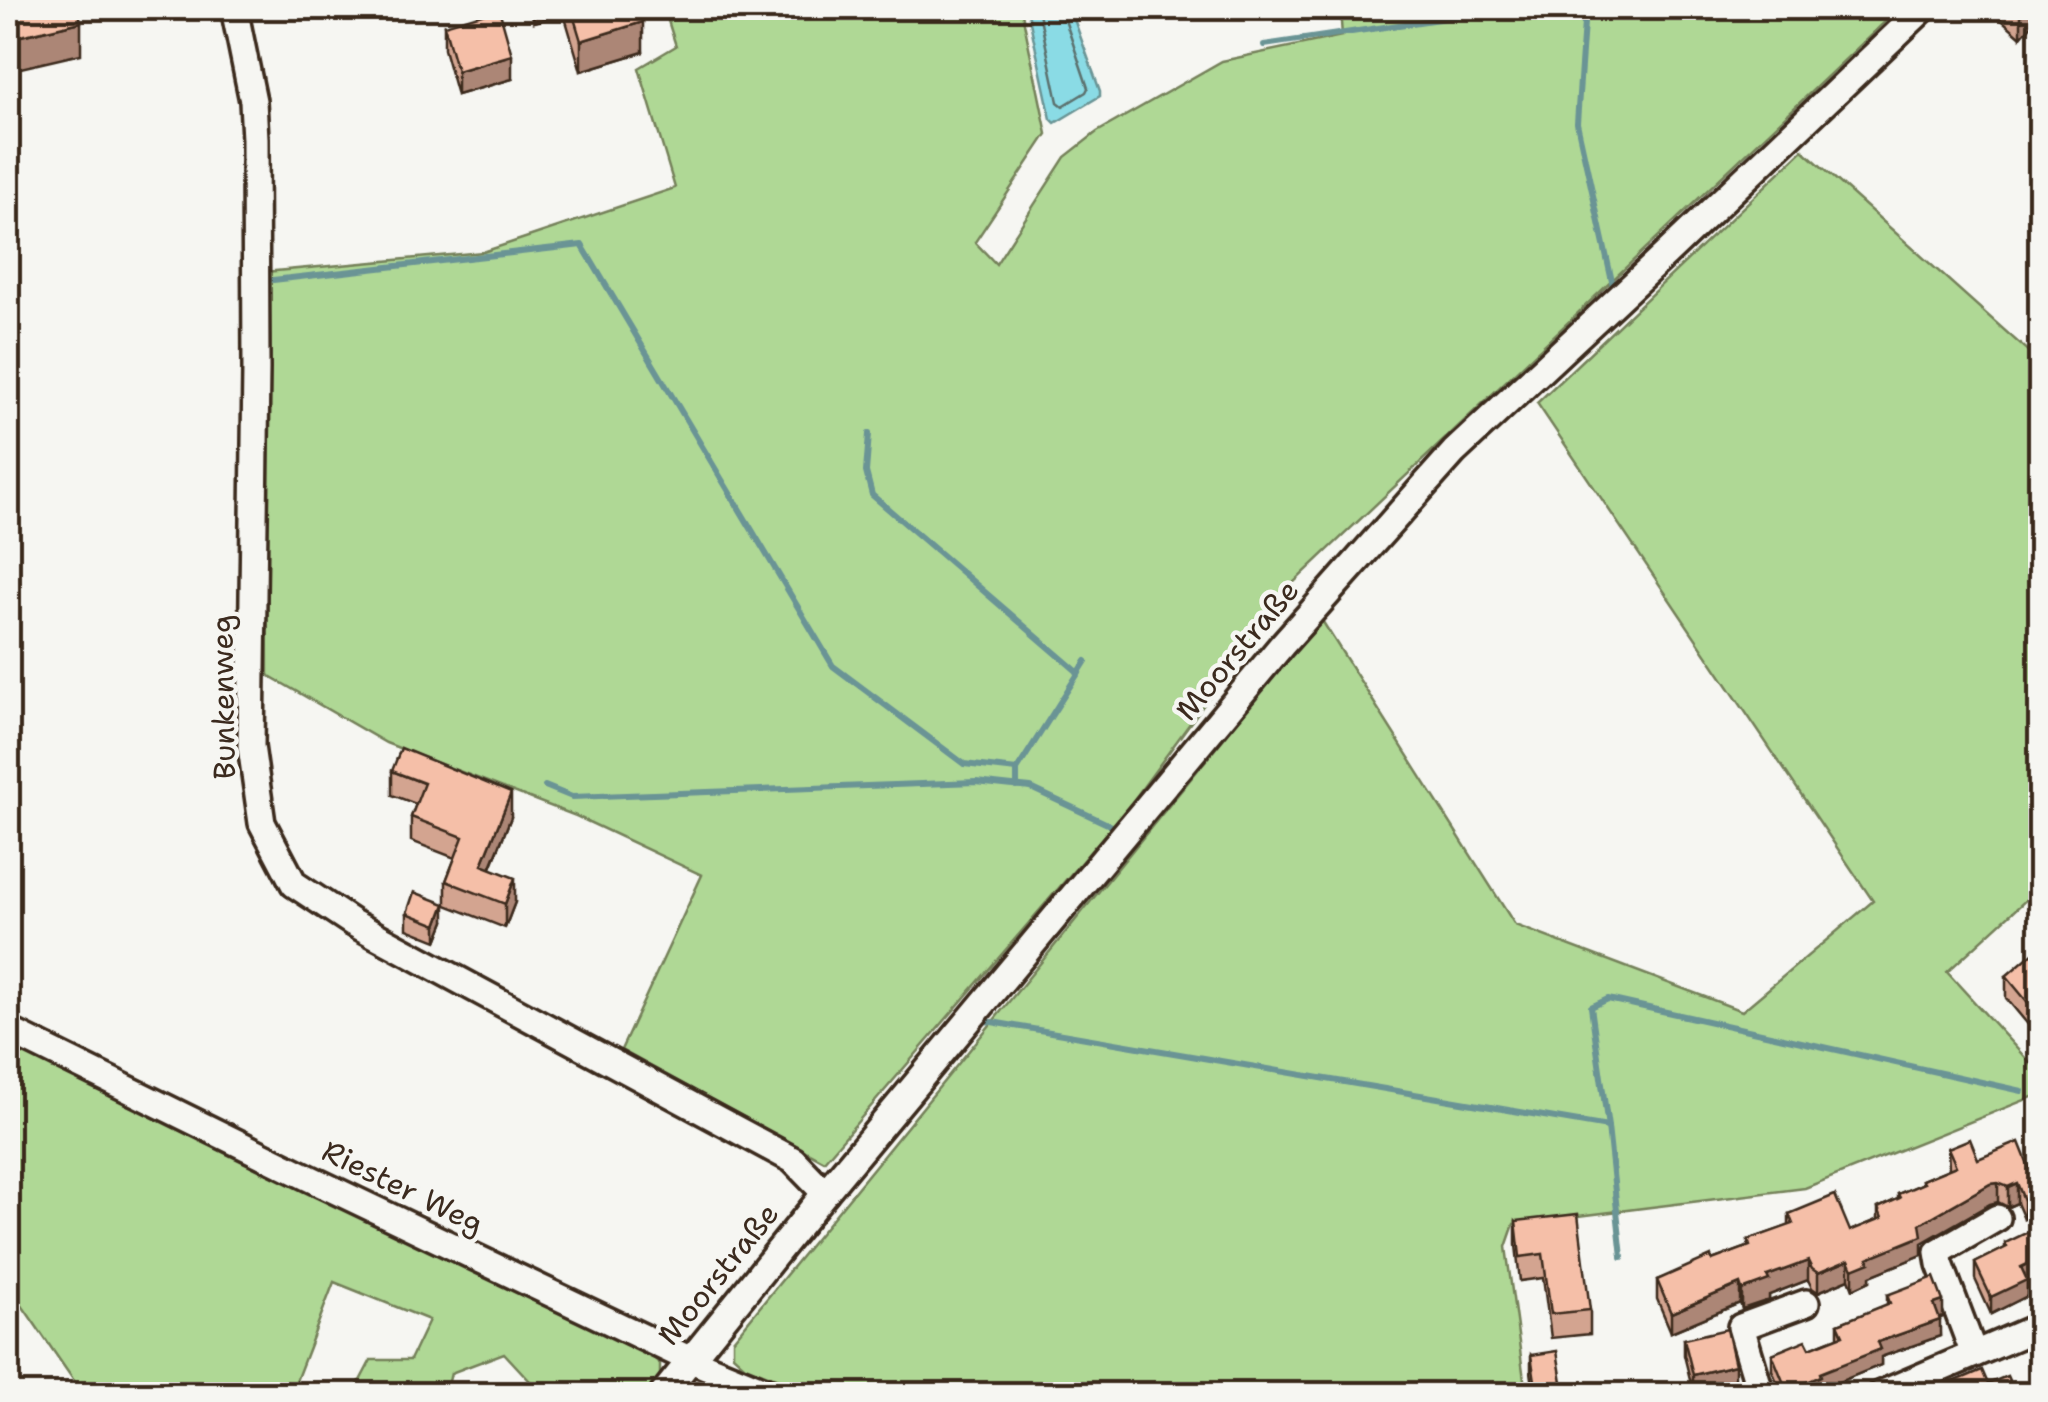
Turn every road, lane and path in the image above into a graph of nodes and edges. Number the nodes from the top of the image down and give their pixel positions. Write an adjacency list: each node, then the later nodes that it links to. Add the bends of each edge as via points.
1 (234, 8): 4 (street, Bunkenweg, via 256,139 251,746 262,823 294,884 352,923 793,1160)
2 (1924, 8): 4 (street, Moorstraße, via 1454,452 1282,645)
3 (8, 1030): 9 (street, Riester Weg)
4 (824, 1193): 9 (street, Moorstraße)
5 (1996, 1218): 8 (street, via 1938,1252)
6 (1806, 1303): 12 (street, via 1741,1327)
7 (2040, 1326): 8 (street)
8 (1974, 1354): 13 (street)
9 (691, 1360): 10 (street, Moorstraße); 11 (street, Riester Weg)
10 (664, 1394)
11 (774, 1394)
12 (1760, 1394)
13 (1882, 1394)

